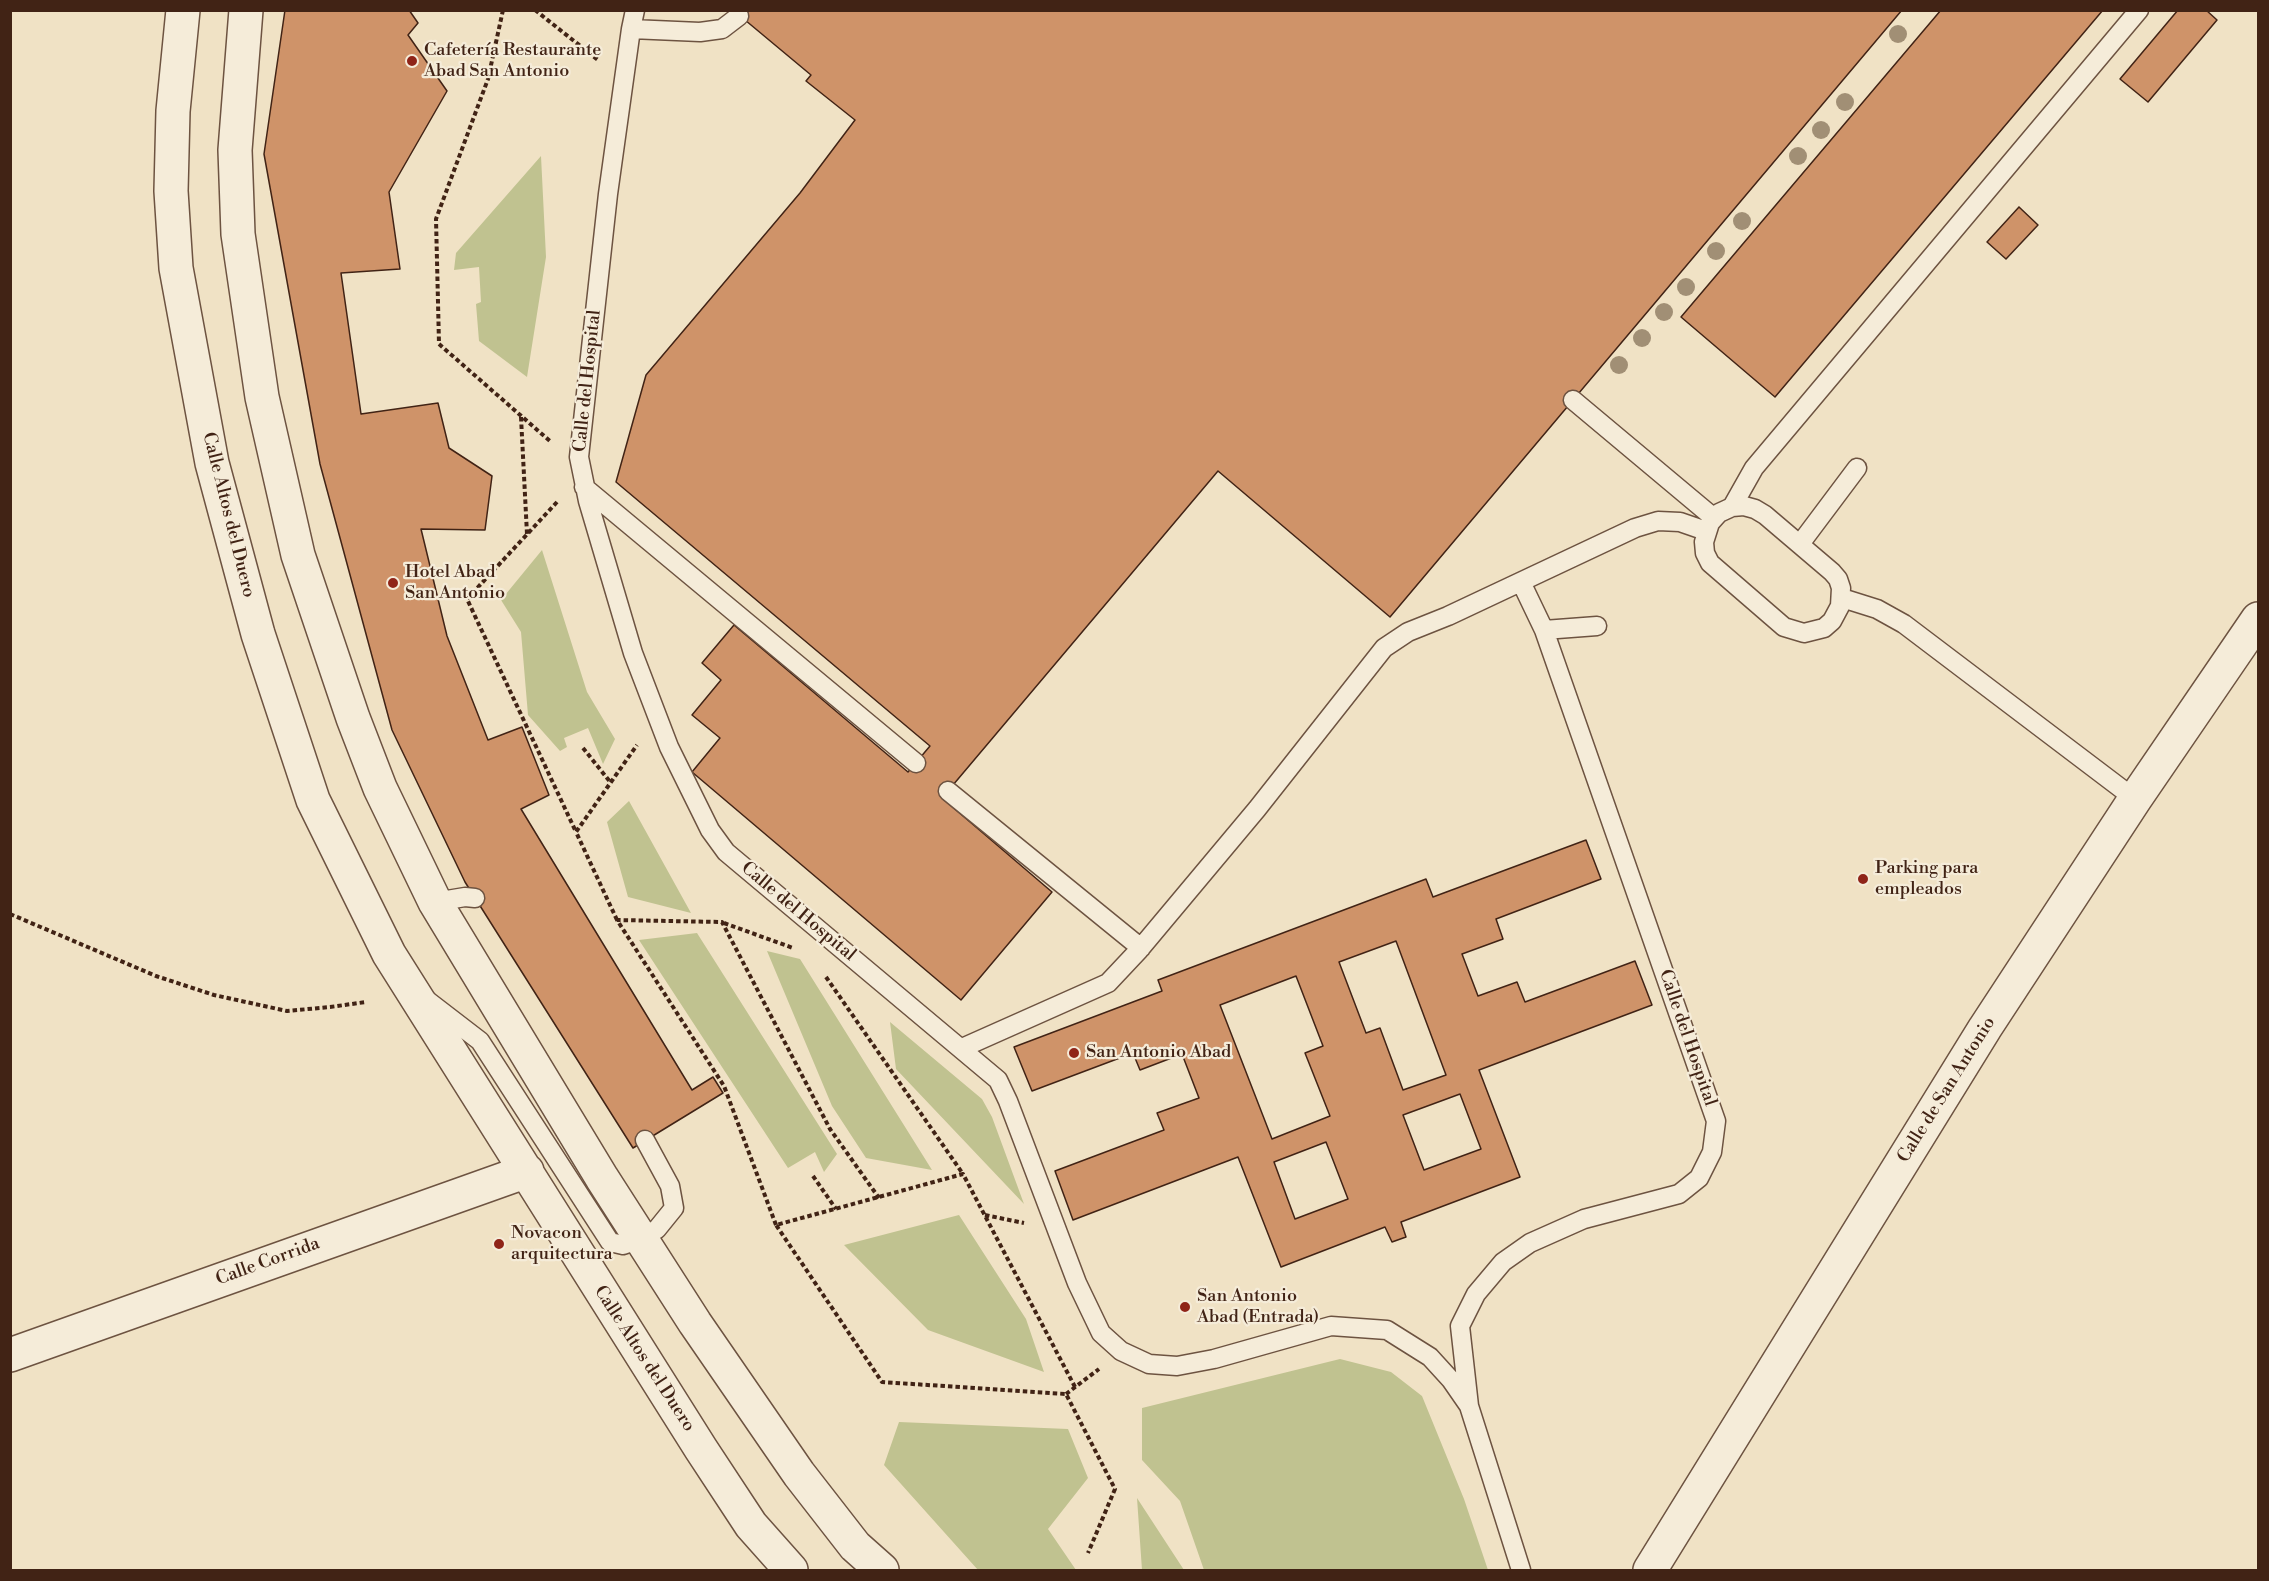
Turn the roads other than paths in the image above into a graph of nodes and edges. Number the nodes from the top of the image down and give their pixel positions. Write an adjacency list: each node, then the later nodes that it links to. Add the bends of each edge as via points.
1 (183, 10): 24 (street, Calle Altos del Duero, via 173,111 171,191 176,268 212,463 258,633 313,800 389,954)
2 (246, 10): 22 (street, via 235,150 238,234 262,397 298,555 353,718 380,788)
3 (635, 10): 6 (lane, Calle del Hospital)
4 (2139, 10): 10 (lane, via 1754,468)
5 (739, 16): 6 (lane, via 722,29 700,32)
6 (631, 28): 9 (lane, Calle del Hospital, via 579,458)
7 (1573, 400): 11 (lane)
8 (1857, 468): 12 (lane)
9 (584, 488): 18 (lane); 25 (lane, Calle del Hospital, via 633,653 669,747 710,830 726,852)
10 (1732, 507): 11 (lane, via 1719,513); 12 (lane, via 1755,509)
11 (1710, 525): 13 (lane, via 1658,521); 14 (lane, via 1705,553 1710,563 1784,627 1804,633 1824,628 1837,614)
12 (1800, 544): 14 (lane, via 1832,572)
13 (1521, 582): 17 (lane, Calle del Hospital); 23 (lane, via 1408,632 1384,648 1292,767)
14 (1842, 598): 20 (lane, via 1877,609 1905,624)
15 (2259, 619): 20 (street, Calle de San Antonio)
16 (1597, 626): 17 (lane)
17 (1544, 630): 30 (lane, Calle del Hospital, via 1716,1121 1712,1152 1700,1178 1679,1194 1584,1219 1530,1243 1503,1262 1476,1294 1460,1326)
18 (916, 764)
19 (948, 790): 23 (lane)
20 (2135, 799): 34 (street, Calle de San Antonio, via 1986,1028)
21 (475, 898): 22 (lane)
22 (435, 902): 28 (street)
23 (1141, 948): 25 (lane, via 1108,983)
24 (411, 988): 27 (street, Calle Altos del Duero); 28 (lane, Calle Altos del Duero, via 480,1041 610,1242 623,1245)
25 (962, 1048): 30 (lane, Calle del Hospital, via 998,1080 1077,1283 1101,1333 1121,1351 1149,1364 1177,1366 1331,1326 1387,1330 1430,1357)
26 (645, 1140): 28 (lane, via 670,1186 674,1208 657,1229)
27 (527, 1171): 29 (street, Calle Corrida); 31 (street, Calle Altos del Duero, via 751,1525)
28 (641, 1239): 32 (street, via 799,1474 855,1546)
29 (10, 1355)
30 (1469, 1406): 33 (lane, Calle del Hospital)
31 (791, 1570)
32 (882, 1570)
33 (1521, 1570)
34 (1650, 1570)

